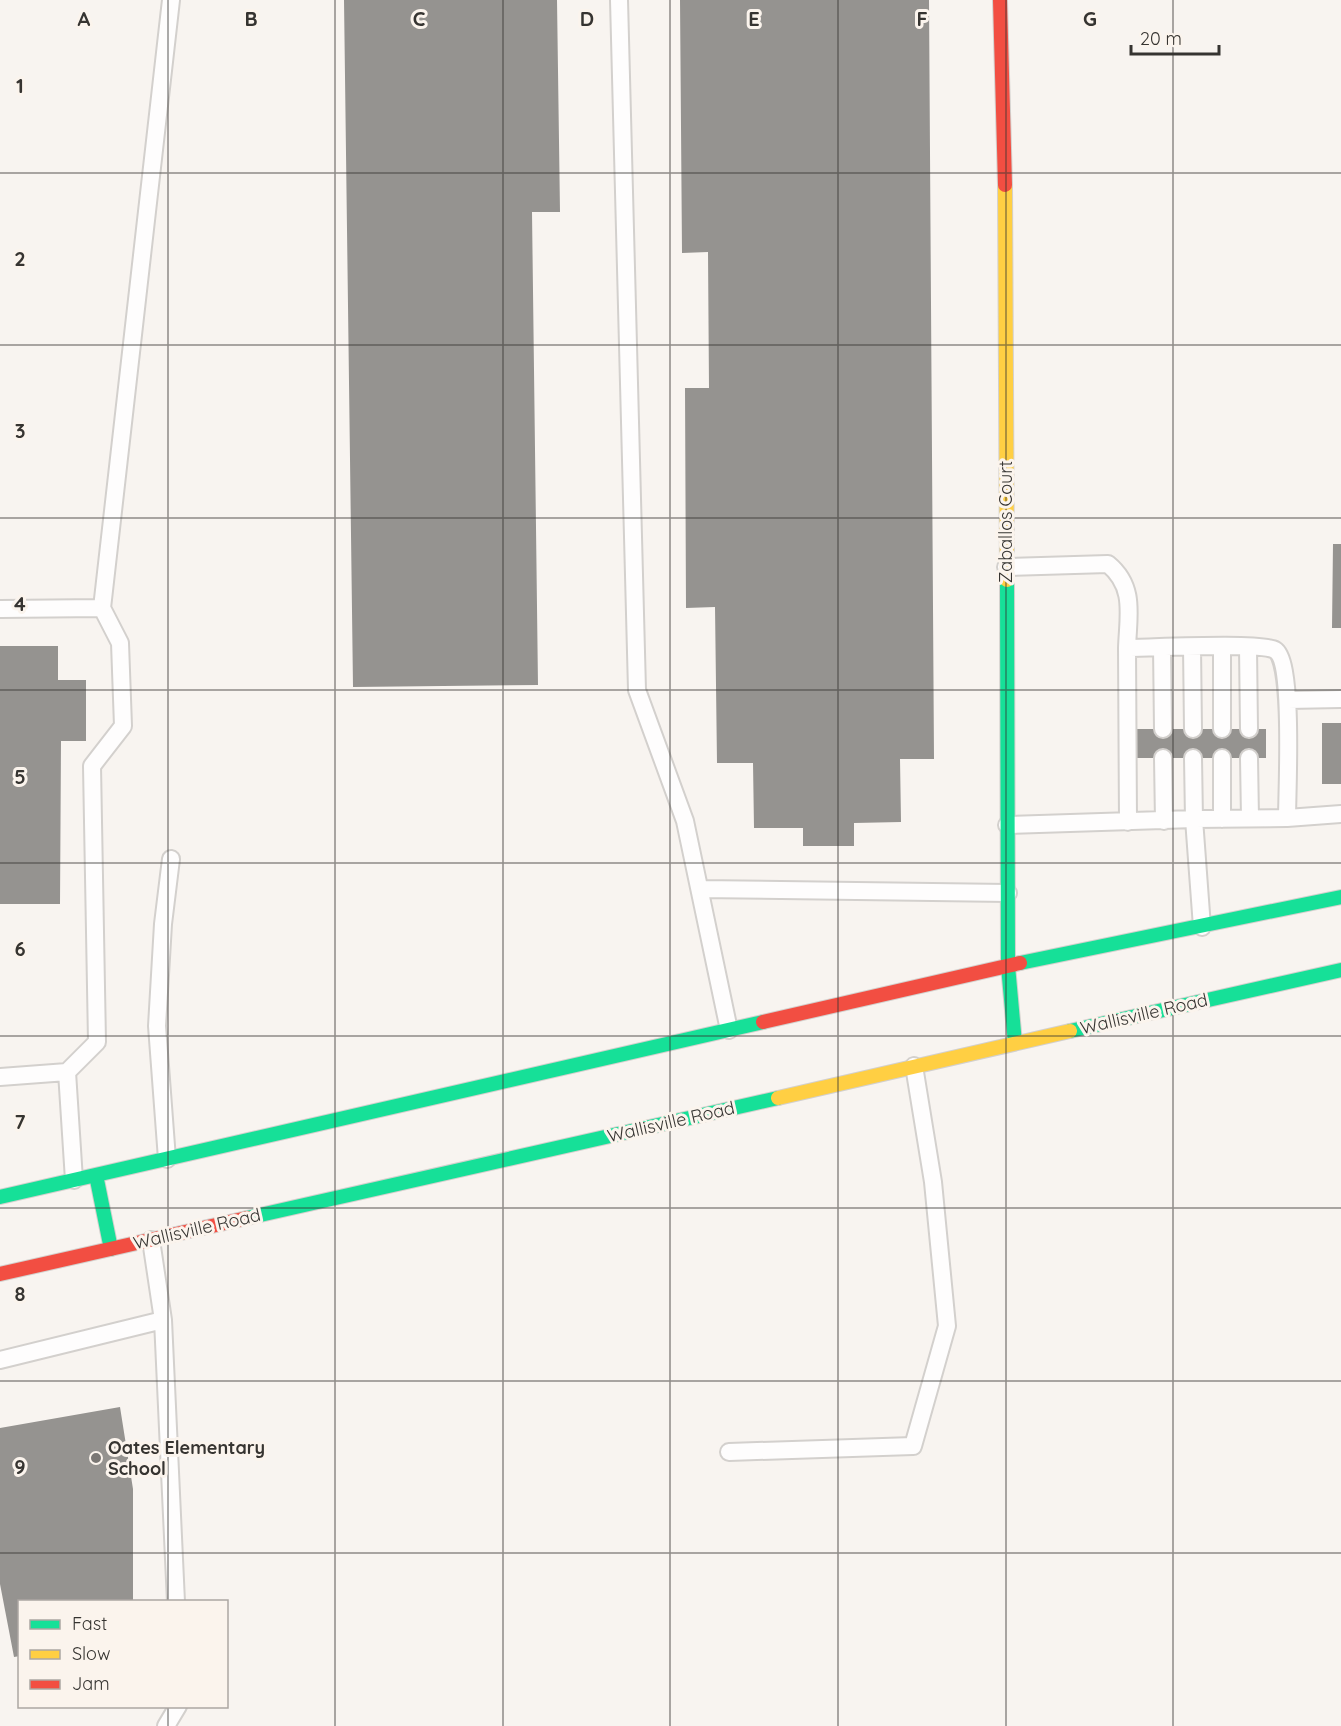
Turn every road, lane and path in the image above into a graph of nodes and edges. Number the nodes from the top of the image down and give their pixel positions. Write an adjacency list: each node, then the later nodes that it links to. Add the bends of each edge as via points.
1 (171, 0): 5 (lane)
2 (619, 0): 31 (lane, via 637,690 686,821)
3 (1000, 0): 4 (main road, Zaballos Court, via 1005,149)
4 (1006, 567): 11 (lane, via 1108,564 1118,572 1128,592); 29 (main road, Zaballos Court)
5 (102, 608): 6 (lane); 40 (lane, via 120,643 123,726 93,766 97,1042)
6 (0, 609)
7 (1162, 647): 8 (lane); 11 (lane); 14 (lane)
8 (1192, 647): 9 (lane); 15 (lane)
9 (1222, 647): 10 (lane); 16 (lane)
10 (1248, 647): 13 (lane, via 1274,649 1280,655); 17 (lane)
11 (1127, 648): 28 (lane)
12 (1341, 699): 13 (lane)
13 (1288, 700): 24 (lane)
14 (1163, 729)
15 (1193, 729)
16 (1222, 729)
17 (1249, 729)
18 (1163, 758): 27 (lane)
19 (1193, 758): 25 (lane)
20 (1222, 758): 26 (lane)
21 (1249, 758): 23 (lane)
22 (1341, 814): 24 (lane)
23 (1250, 818): 24 (lane); 26 (lane)
24 (1287, 818)
25 (1194, 819): 26 (lane); 27 (lane); 34 (lane)
26 (1222, 819)
27 (1164, 821): 28 (lane)
28 (1128, 822): 29 (lane)
29 (1007, 825): 32 (main road, Zaballos Court)
30 (171, 859): 42 (lane, via 157,1026)
31 (700, 889): 32 (lane); 37 (lane)
32 (1008, 893): 35 (main road, Zaballos Court)
33 (1341, 897): 34 (main road)
34 (1202, 927): 35 (main road)
35 (1008, 966): 37 (main road); 38 (main road, Zaballos Court)
36 (1341, 970): 38 (main road, Wallisville Road)
37 (729, 1030): 42 (main road)
38 (1015, 1043): 39 (main road, Wallisville Road)
39 (914, 1066): 46 (main road, Wallisville Road); 51 (lane, via 933,1182 947,1326 913,1446)
40 (67, 1072): 41 (lane); 44 (lane)
41 (0, 1077)
42 (167, 1159): 43 (main road)
43 (96, 1175): 44 (main road); 47 (main road)
44 (74, 1180): 45 (main road)
45 (0, 1197)
46 (151, 1240): 47 (main road, Wallisville Road); 49 (lane)
47 (111, 1249): 48 (main road, Wallisville Road)
48 (0, 1274)
49 (163, 1320): 50 (lane); 52 (lane)
50 (0, 1360)
51 (729, 1452)
52 (176, 1600)
53 (177, 1708): 54 (lane)
54 (166, 1726)

